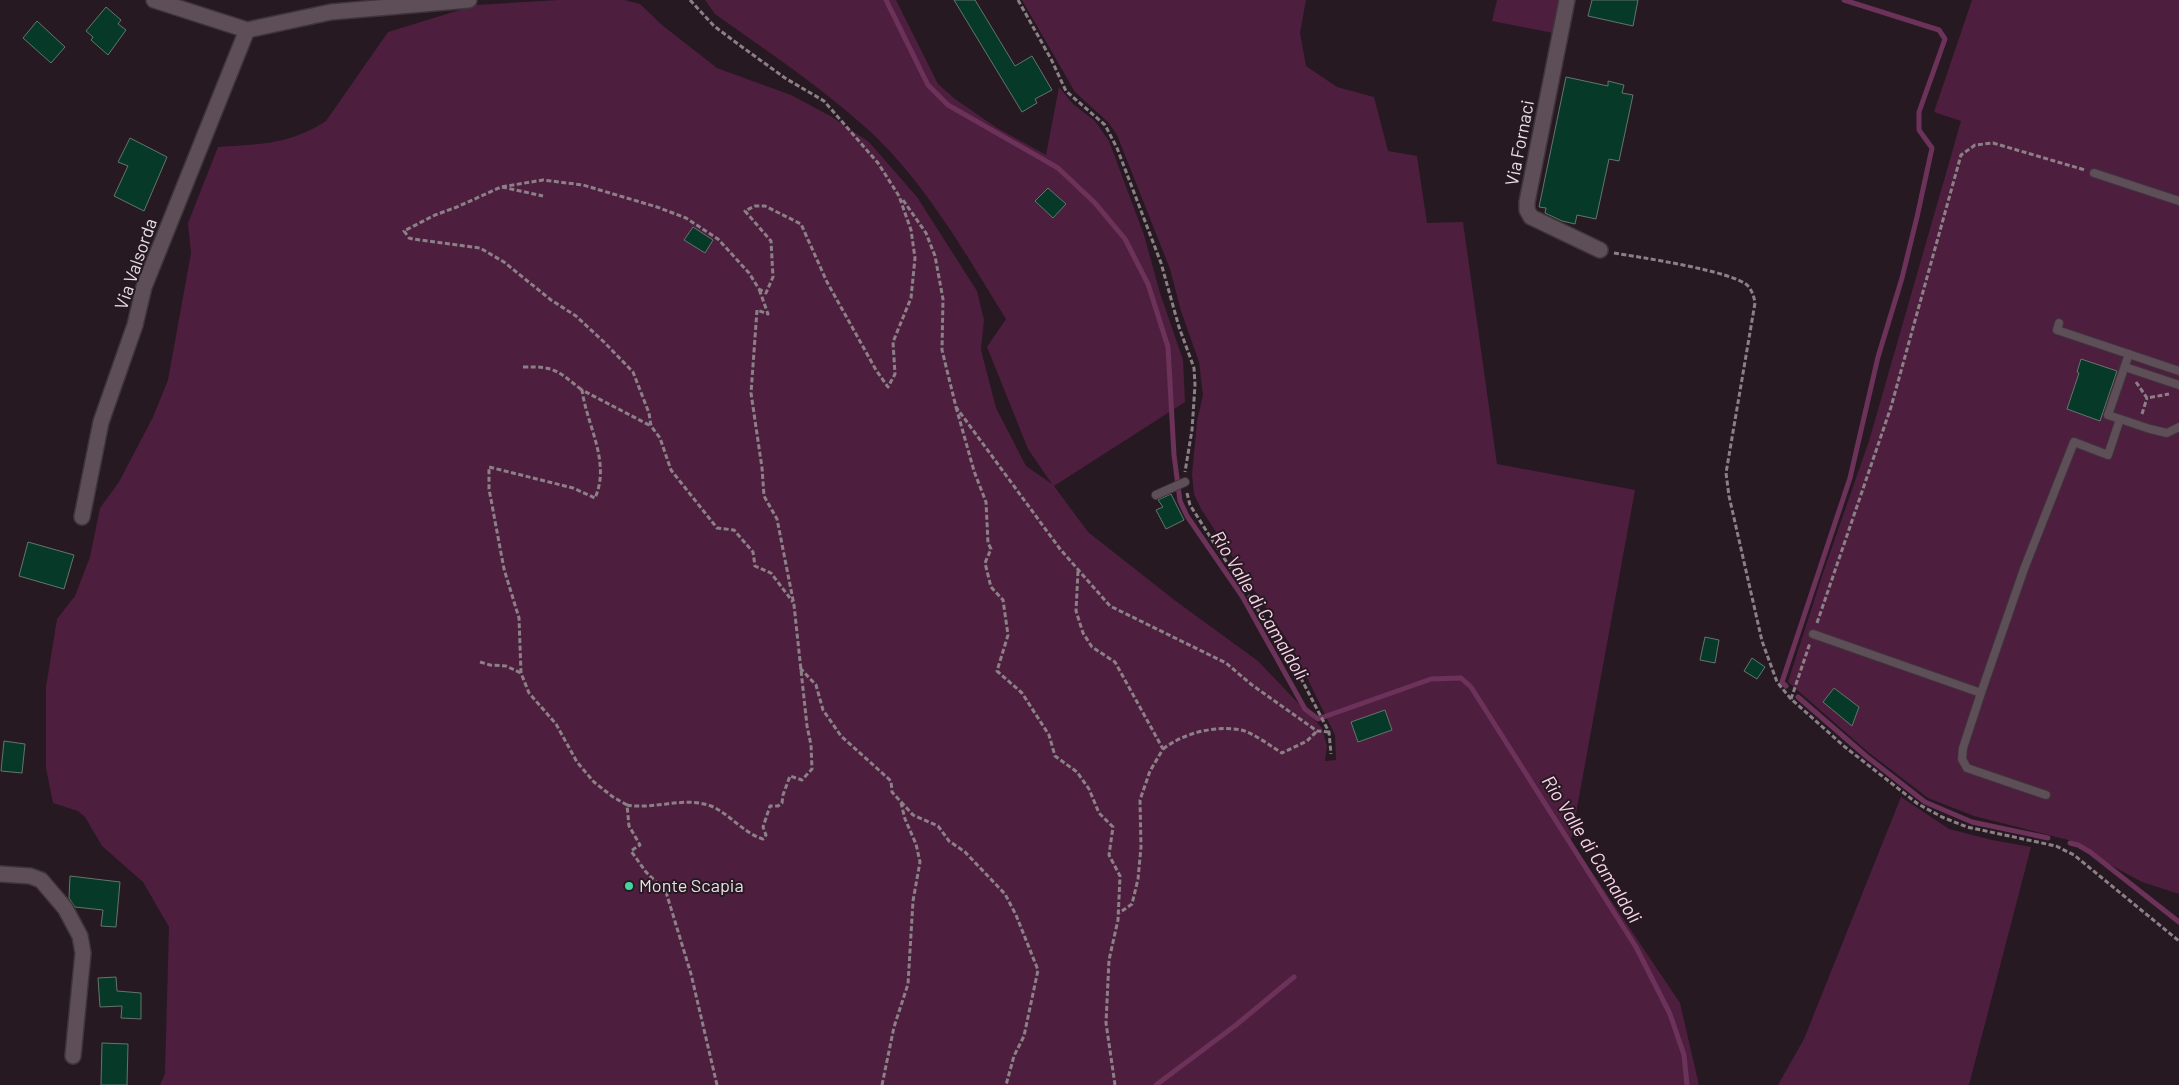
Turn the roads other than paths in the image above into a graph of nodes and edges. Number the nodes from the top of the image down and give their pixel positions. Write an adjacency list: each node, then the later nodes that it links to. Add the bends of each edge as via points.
1 (154, 0): 4 (street)
2 (469, 0): 4 (street, via 331,12)
3 (1567, 0): 11 (street, Via Fornaci, via 1527,210 1531,217)
4 (247, 30): 21 (street, Via Valsorda, via 144,287 135,325 101,422)
5 (2094, 173): 6 (lane)
6 (2107, 177): 7 (lane); 8 (lane)
7 (2104, 186)
8 (2144, 190): 9 (lane); 10 (lane)
9 (2141, 199)
10 (2179, 201)
11 (1600, 250)
12 (2059, 323): 13 (lane, via 2057,330)
13 (2134, 353): 14 (lane); 15 (lane)
14 (2125, 367): 16 (lane); 17 (lane, via 2108,415)
15 (2175, 367)
16 (2179, 385)
17 (2120, 420): 18 (lane, via 2166,433); 23 (lane, via 2108,455 2074,442 2024,569)
18 (2179, 427)
19 (1185, 482): 20 (lane)
20 (1156, 495)
21 (82, 517)
22 (1813, 634): 23 (lane)
23 (1981, 693): 24 (lane, via 1962,748 1962,759 1967,768)
24 (2046, 795)
25 (0, 874): 26 (street, via 41,880 65,908 80,936 83,953)
26 (73, 1056)

